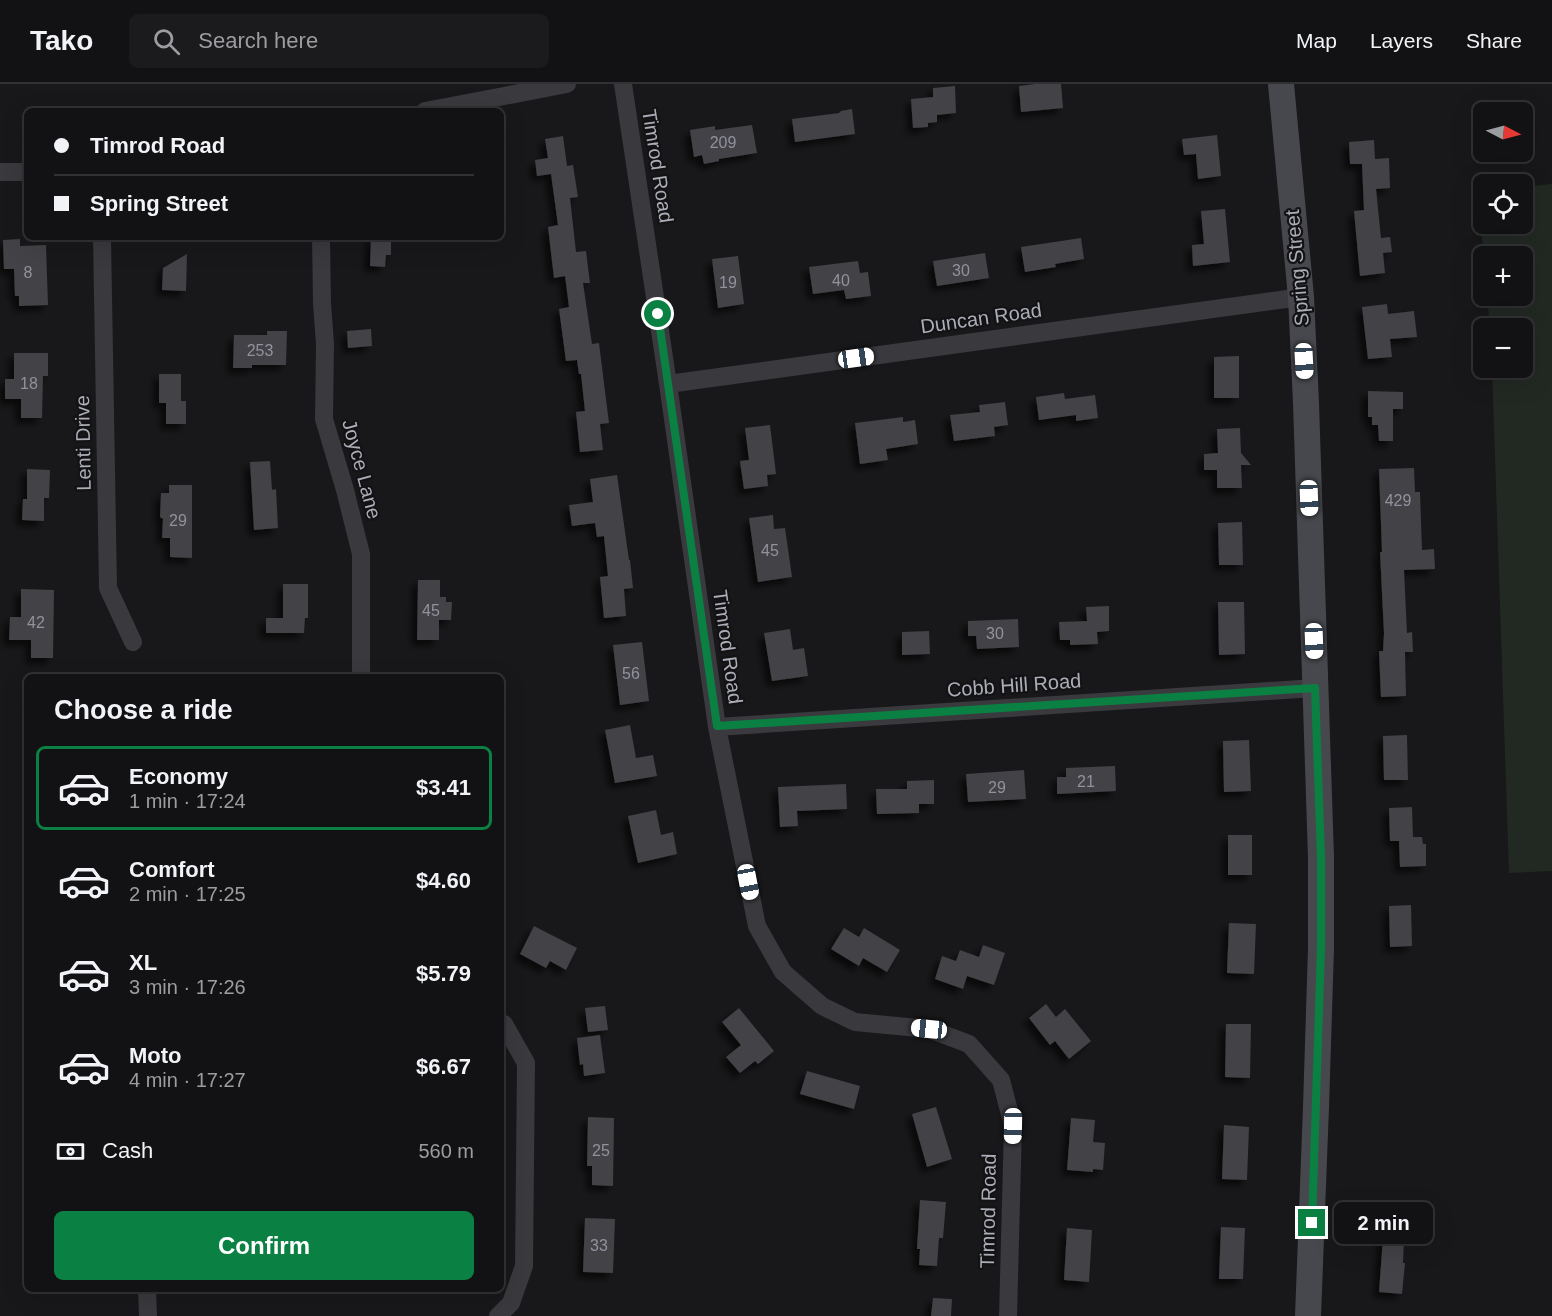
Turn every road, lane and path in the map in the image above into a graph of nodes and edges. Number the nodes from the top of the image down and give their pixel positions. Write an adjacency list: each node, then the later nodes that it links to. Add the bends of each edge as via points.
1 (567, 84): 4 (street)
2 (623, 84): 10 (street, Timrod Road)
3 (1281, 84): 9 (street, Spring Street)
4 (441, 108)
5 (0, 172): 6 (street)
6 (24, 172)
7 (102, 240): 11 (street, Lenti Drive, via 108,588)
8 (321, 240): 12 (street, Joyce Lane, via 324,419 361,554)
9 (1301, 297): 10 (street, Duncan Road); 13 (street, Spring Street)
10 (668, 384): 14 (street, Timrod Road)
11 (133, 642)
12 (361, 674)
13 (1315, 688): 14 (street, Cobb Hill Road); 20 (street, Spring Street, via 1321,948)
14 (717, 726): 19 (street, Timrod Road, via 757,926 783,972 822,1006 855,1022 929,1029 969,1044 1001,1080 1013,1126)
15 (504, 1024): 18 (street, via 526,1063 524,1266 511,1303)
16 (147, 1292): 17 (street)
17 (148, 1316)
18 (498, 1316)
19 (1008, 1316)
20 (1308, 1316)

